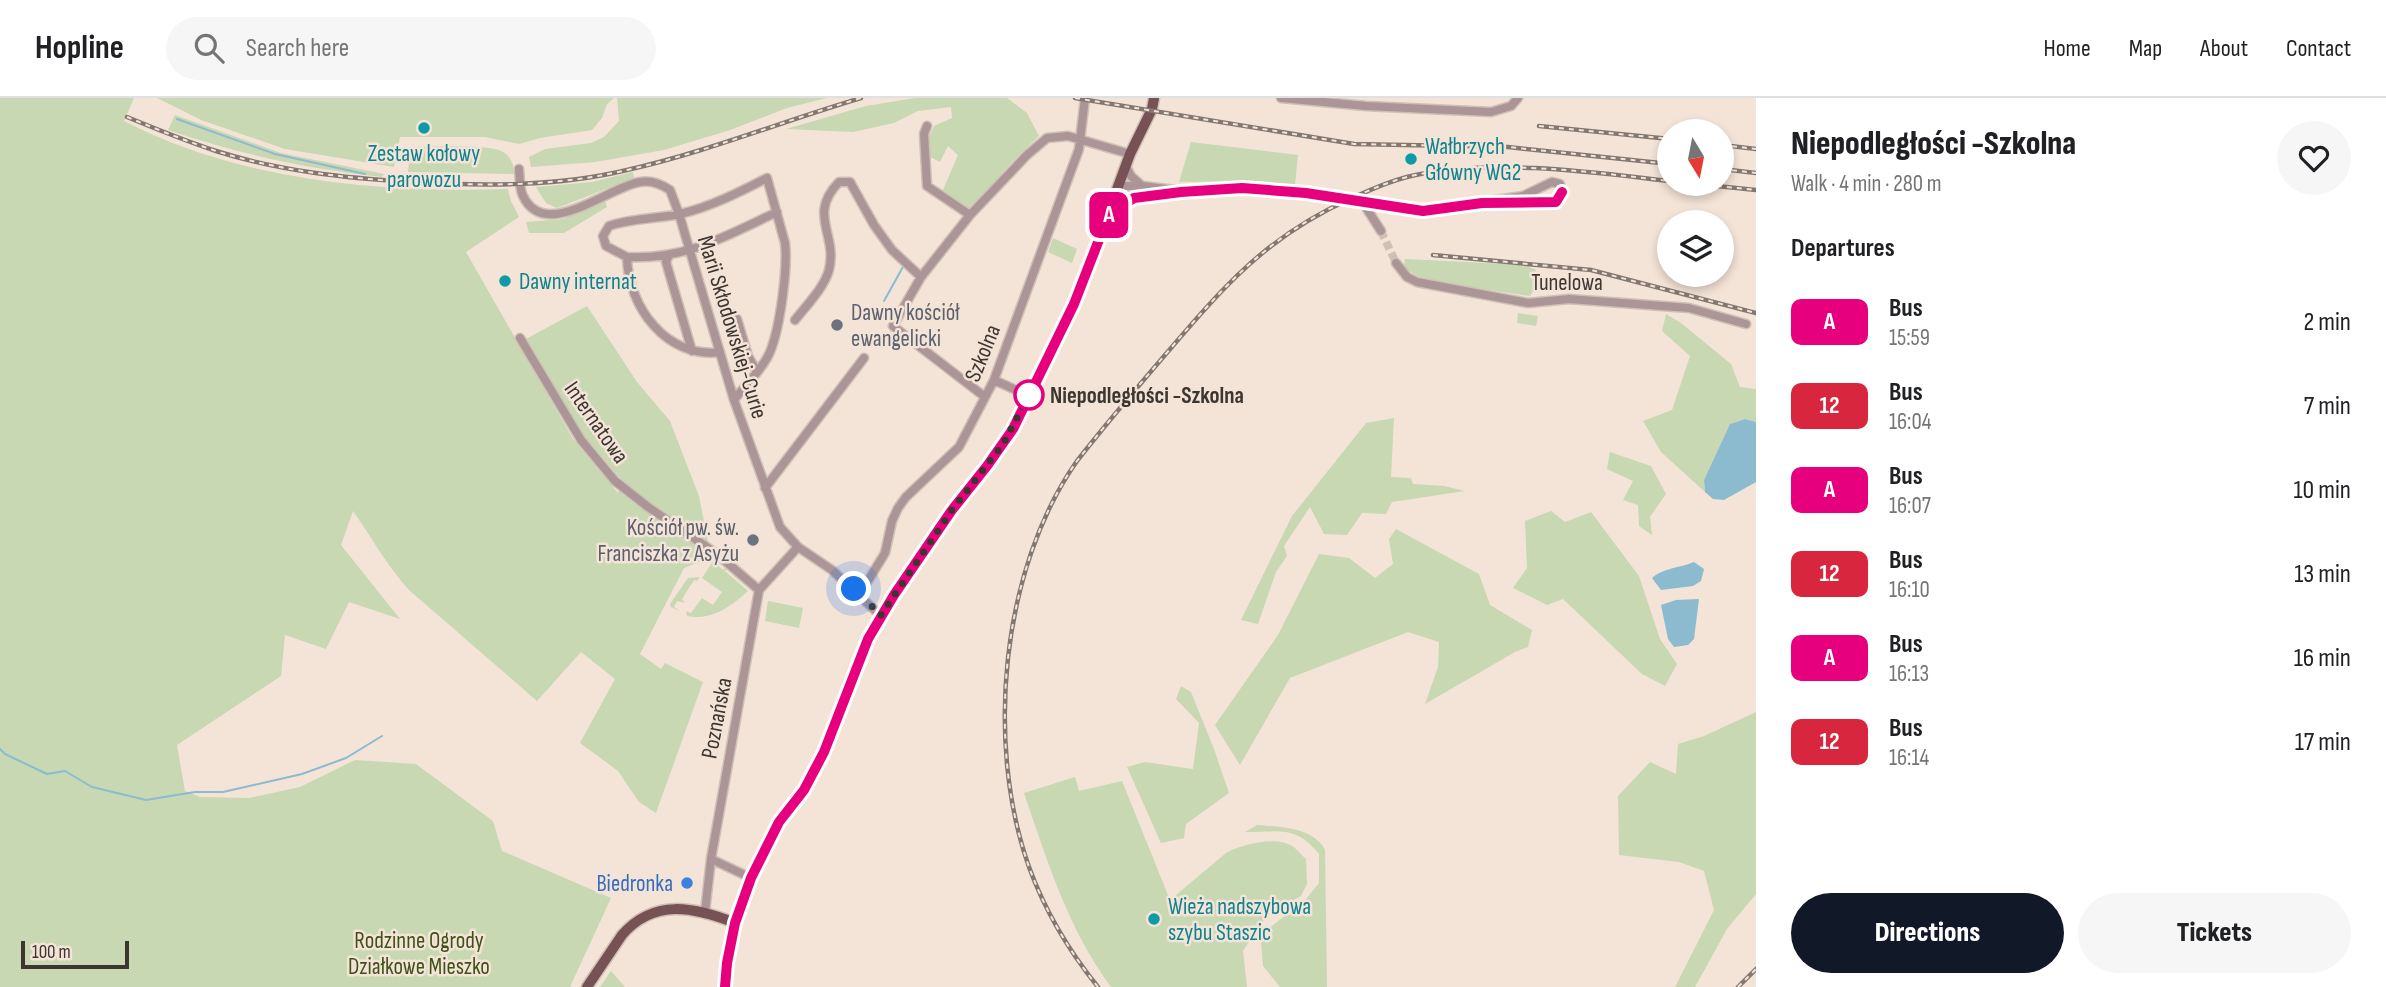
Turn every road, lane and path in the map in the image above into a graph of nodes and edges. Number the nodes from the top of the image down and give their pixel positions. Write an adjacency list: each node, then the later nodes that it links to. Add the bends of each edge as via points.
1 (1085, 98): 6 (street, Szkolna)
2 (1154, 98): 7 (main road)
3 (1281, 98): 4 (street, via 1491,112 1511,106)
4 (1518, 98)
5 (927, 126): 19 (street, via 927,186)
6 (1082, 138): 7 (street); 19 (street, via 1047,138); 34 (street, Szkolna)
7 (1130, 154): 8 (main road)
8 (1126, 167): 10 (street); 11 (main road)
9 (519, 169): 17 (street, Marii Skłodowskiej-Curie, via 522,196 545,214 570,212 603,195 646,182 670,190)
10 (1143, 186): 11 (street); 12 (street)
11 (1118, 190): 13 (street); 18 (main road)
12 (1181, 192): 13 (street); 14 (street, via 1242,188)
13 (1134, 198): 18 (street)
14 (1365, 202): 15 (street, via 1423,211); 20 (street)
15 (1482, 203): 15 (street, via 1556,202 1562,192 1560,184 1552,181 1523,196)
16 (778, 212): 17 (street, via 767,178); 21 (street); 33 (street, via 786,254 784,286 770,352)
17 (679, 214): 21 (street, Marii Skłodowskiej-Curie); 23 (street, via 606,228 603,242)
18 (1109, 214): 35 (main road, via 1080,290)
19 (970, 215): 25 (street)
20 (1381, 231)
21 (690, 251): 22 (street); 31 (street, Marii Skłodowskiej-Curie)
22 (669, 255): 23 (street); 30 (street, via 666,262)
23 (627, 257): 30 (street, via 636,295 652,324 664,338)
24 (1396, 263): 28 (street, Tunelowa, via 1417,282 1504,299 1689,308)
25 (921, 277): 27 (street, via 891,250 850,182 839,182 823,206 829,269); 36 (street, via 892,326)
26 (737, 319): 33 (street)
27 (795, 320)
28 (1746, 324)
29 (520, 338): 40 (street, Internatowa, via 581,440 615,481)
30 (692, 351): 31 (street)
31 (720, 352): 37 (street, Marii Skłodowskiej-Curie)
32 (864, 358): 38 (street)
33 (756, 370): 37 (street)
34 (994, 380): 35 (street); 36 (street, Szkolna)
35 (1029, 396): 42 (main road, via 1003,444)
36 (985, 397): 41 (street, Szkolna, via 959,447 898,508 885,553)
37 (734, 400): 38 (street, Marii Skłodowskiej-Curie)
38 (765, 488): 39 (street, Marii Skłodowskiej-Curie, via 780,527)
39 (798, 547): 40 (street); 41 (street, Marii Skłodowskiej-Curie)
40 (759, 590): 43 (street, Poznańska)
41 (860, 594): 42 (street, Marii Skłodowskiej-Curie)
42 (881, 615): 44 (main road, via 858,659 824,752 804,790 779,822)
43 (710, 859): 44 (street); 45 (street, Poznańska)
44 (751, 878): 46 (main road)
45 (705, 912): 46 (main road); 47 (main road, via 666,910 638,920 622,935)
46 (735, 923): 48 (main road)
47 (587, 987)
48 (725, 987)

